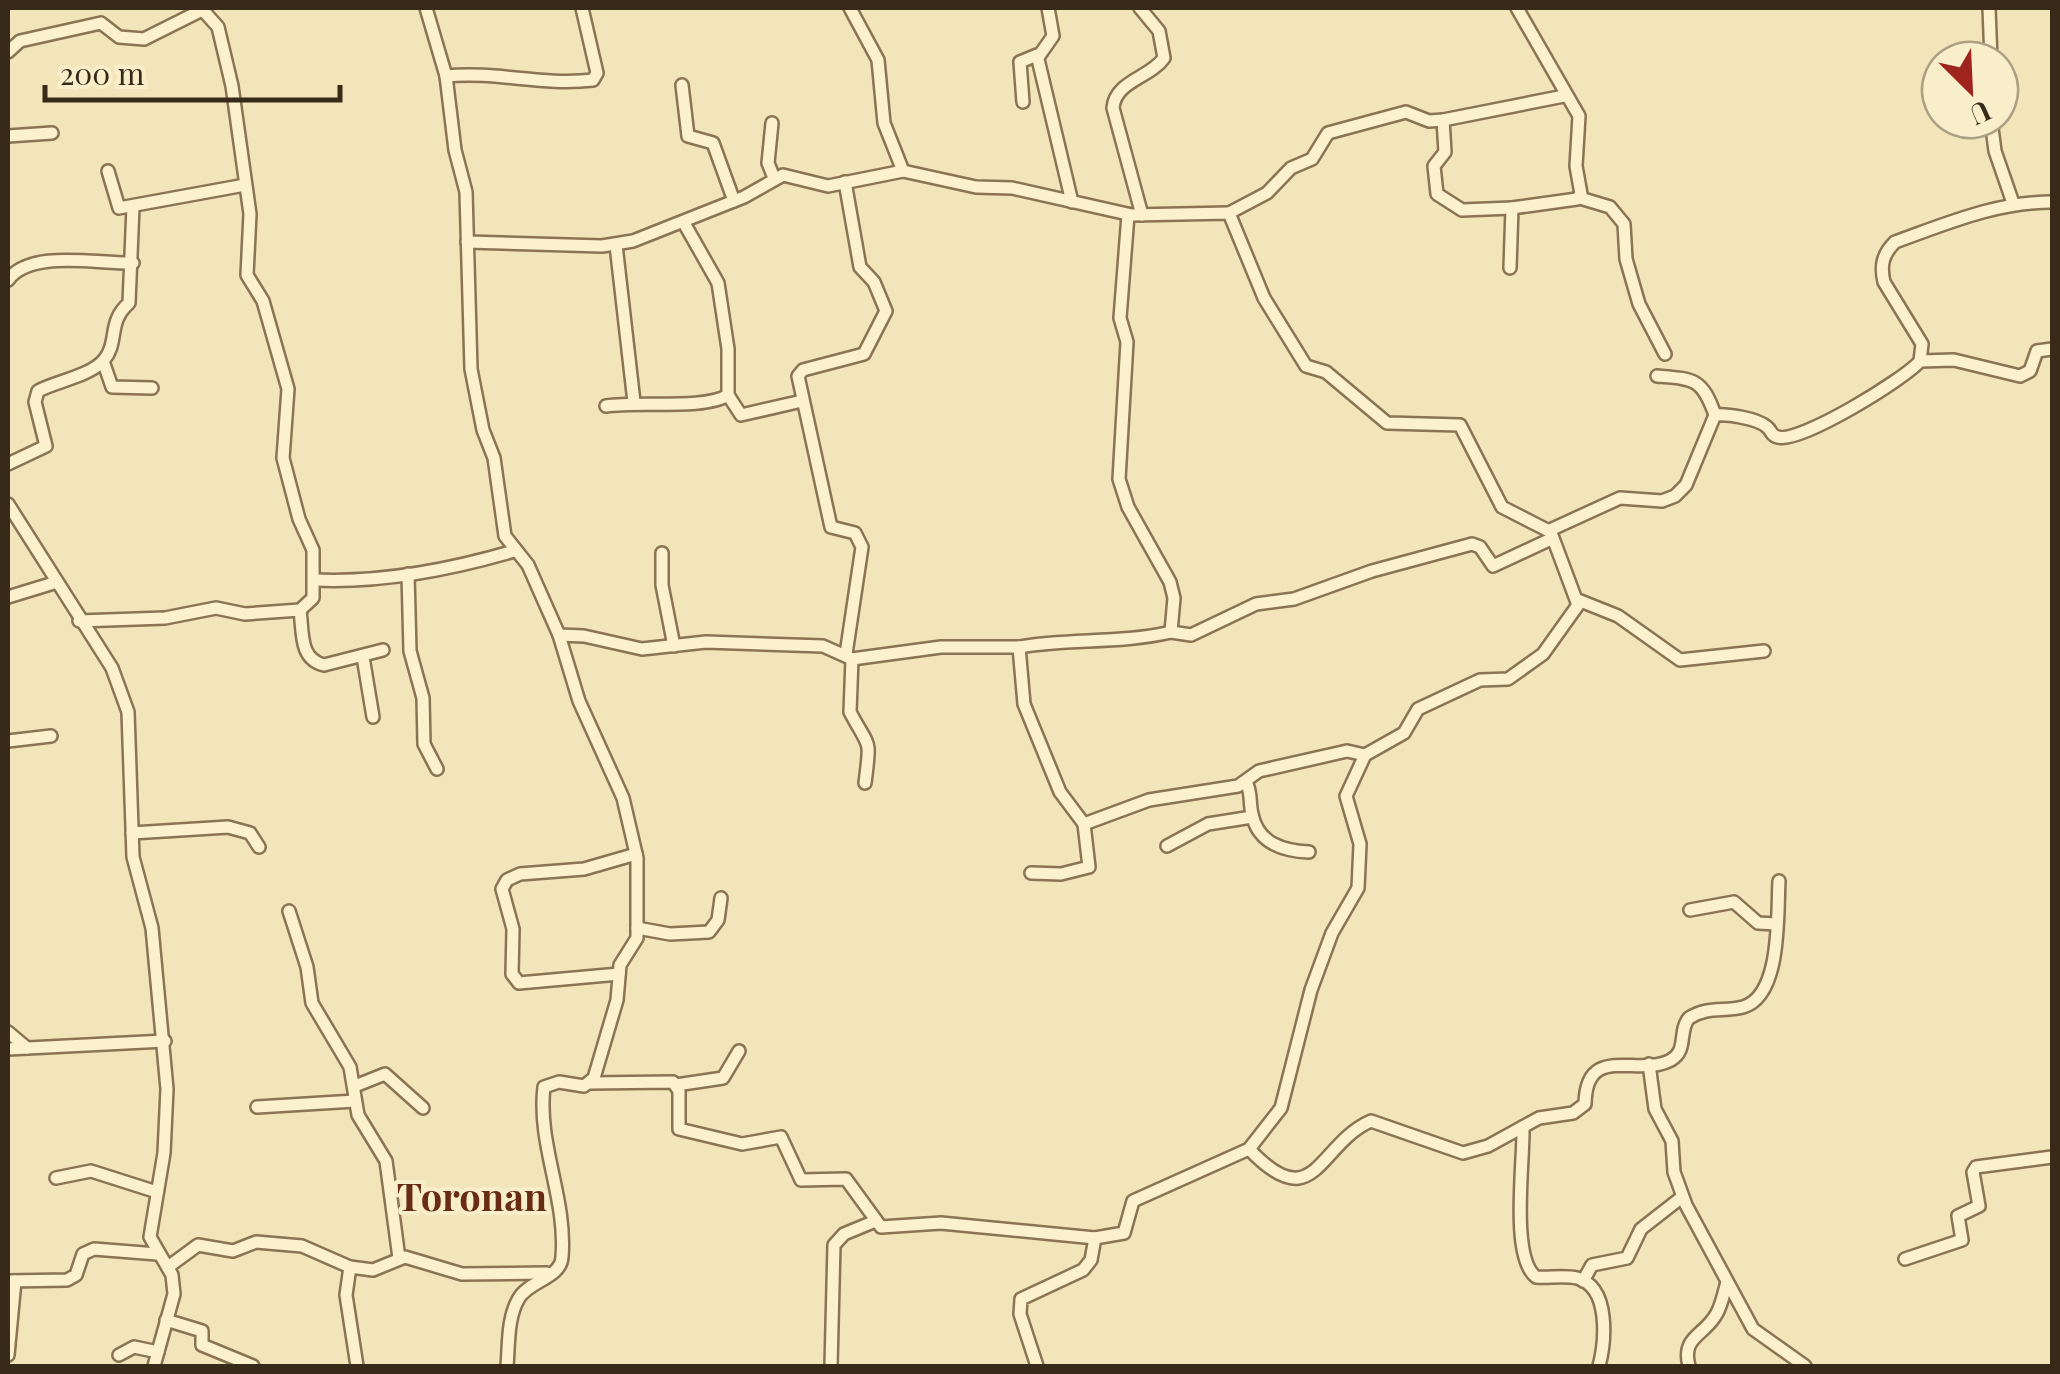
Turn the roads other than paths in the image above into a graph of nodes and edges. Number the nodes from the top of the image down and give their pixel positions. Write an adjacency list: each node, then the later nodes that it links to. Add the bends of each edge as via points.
1 (201, 8): 10 (street, via 144,38 118,37 101,23 20,41); 25 (street, via 218,27)
2 (426, 8): 12 (street)
3 (582, 8): 12 (street, via 593,80 522,80 490,72)
4 (850, 8): 22 (street, via 878,60 884,123)
5 (1048, 8): 11 (street, via 1053,36)
6 (1140, 8): 34 (street, via 1159,31 1164,58 1124,86 1113,108)
7 (1518, 8): 14 (street)
8 (1989, 8): 9 (street)
9 (1990, 40)
10 (8, 52)
11 (1038, 56): 15 (street, via 1020,62); 28 (street)
12 (446, 76): 36 (street, via 466,192)
13 (682, 85): 27 (street, via 688,136 713,144)
14 (1564, 96): 16 (street); 26 (street, via 1579,116)
15 (1023, 102)
16 (1443, 120): 32 (street, via 1445,152 1434,166 1436,194 1462,210); 33 (street, via 1406,112 1335,130 1275,188)
17 (772, 123): 23 (street, via 768,163)
18 (52, 133): 19 (street)
19 (8, 136)
20 (1994, 140): 30 (street)
21 (108, 170): 31 (street, via 115,205)
22 (903, 171): 24 (street); 28 (street)
23 (774, 178): 24 (street, via 796,176 818,186); 27 (street)
24 (845, 182): 48 (street, via 860,267 886,311 864,354 801,372)
25 (245, 185): 31 (street); 58 (street, via 247,275 263,301 288,389 284,466 313,550)
26 (1580, 198): 32 (street); 42 (street, via 1610,207 1624,224 1638,304)
27 (734, 201): 35 (street)
28 (1072, 202): 34 (street)
29 (2052, 202): 30 (street)
30 (2013, 203): 43 (street, via 1962,216 1887,250 1884,282 1919,336)
31 (133, 207): 38 (street)
32 (1512, 208): 39 (street)
33 (1229, 213): 34 (street); 54 (street, via 1264,298 1306,366 1326,372 1387,423 1460,425 1502,507)
34 (1135, 215): 64 (street, via 1120,318 1126,342 1119,478 1170,582)
35 (684, 222): 37 (street); 47 (street, via 718,282)
36 (466, 242): 37 (street); 55 (street, via 470,369 494,458 502,526)
37 (616, 245): 49 (street)
38 (132, 263): 40 (street, via 34,263); 44 (street, via 128,303 115,314)
39 (1510, 268)
40 (8, 280)
41 (2052, 349): 43 (street, via 2037,351 2030,371 2020,376 1954,360)
42 (1665, 354)
43 (1920, 361): 51 (street, via 1821,425 1785,437 1762,424)
44 (103, 362): 46 (street, via 112,387); 52 (street, via 38,391 46,446)
45 (1657, 376): 51 (street, via 1692,379 1706,392)
46 (152, 388)
47 (728, 395): 48 (street, via 741,415); 49 (street, via 701,406)
48 (802, 401): 70 (street, via 832,528 855,534 862,548)
49 (634, 402): 50 (street)
50 (606, 406)
51 (1714, 415): 54 (street, via 1686,485 1674,496 1620,498)
52 (8, 464)
53 (8, 504): 59 (street)
54 (1550, 535): 61 (street); 64 (street, via 1493,566 1475,543 1294,599 1256,604 1191,634)
55 (514, 551): 57 (street); 65 (street, via 528,564)
56 (662, 553): 66 (street)
57 (408, 574): 58 (street); 76 (street, via 410,651 423,698 424,744)
58 (315, 580): 62 (street, via 313,598)
59 (57, 582): 60 (street); 63 (street)
60 (8, 597)
61 (1578, 600): 69 (street, via 1618,616 1680,660); 75 (street, via 1574,616 1543,654 1508,678 1480,680 1418,709 1404,733)
62 (300, 610): 63 (street, via 245,614 208,608 165,618); 71 (street, via 308,658 324,665)
63 (79, 621): 81 (street, via 112,668 128,712)
64 (1171, 632): 67 (street)
65 (560, 635): 66 (street, via 642,648); 85 (street, via 579,701 623,798)
66 (674, 646): 70 (street, via 823,646)
67 (1019, 647): 70 (street); 80 (street, via 1024,704 1060,792)
68 (383, 650): 71 (street)
69 (1764, 651)
70 (849, 656): 78 (street, via 850,712 870,749)
71 (362, 657): 72 (street)
72 (374, 717)
73 (51, 736): 74 (street)
74 (8, 741)
75 (1365, 755): 77 (street, via 1347,751 1259,771); 107 (street, via 1346,796 1360,844 1358,888 1311,990 1281,1108)
76 (437, 769)
77 (1246, 782): 79 (street); 80 (street, via 1149,800)
78 (866, 784)
79 (1252, 817): 82 (street, via 1208,824); 84 (street, via 1280,850)
80 (1084, 824): 86 (street, via 1089,867)
81 (132, 834): 83 (street, via 228,826 250,833); 95 (street)
82 (1167, 846)
83 (259, 847)
84 (1310, 852)
85 (636, 854): 92 (street); 93 (street, via 584,869 520,874 502,889 513,929 511,967 519,983)
86 (1030, 873)
87 (1778, 881): 91 (street)
88 (721, 898): 92 (street, via 709,932)
89 (1690, 910): 91 (street, via 1734,902 1758,924)
90 (289, 912): 102 (street, via 312,1002)
91 (1776, 924): 99 (street, via 1774,959 1761,994 1744,1007 1688,1018 1676,1056)
92 (637, 928): 93 (street)
93 (619, 974): 100 (street)
94 (8, 1032): 96 (street)
95 (165, 1041): 96 (street); 110 (street, via 167,1122)
96 (27, 1048): 97 (street)
97 (8, 1049)
98 (739, 1051): 101 (street, via 724,1078)
99 (1649, 1064): 106 (street, via 1596,1072 1580,1110); 111 (street, via 1652,1097 1672,1140)
100 (590, 1083): 101 (street, via 667,1079); 119 (street, via 544,1087 543,1128 562,1232 562,1265)
101 (676, 1085): 112 (street, via 679,1129 742,1144 781,1137 801,1180 846,1179)
102 (355, 1086): 103 (street); 105 (street, via 385,1074)
103 (354, 1101): 104 (street); 115 (street, via 386,1160)
104 (257, 1107)
105 (423, 1108)
106 (1523, 1126): 107 (street, via 1463,1154 1371,1121 1316,1171 1295,1180); 120 (street, via 1518,1235 1528,1270)
107 (1249, 1149): 113 (street, via 1133,1201 1124,1232)
108 (2052, 1158): 116 (street, via 1976,1167 1979,1206 1958,1216 1962,1240)
109 (56, 1178): 110 (street, via 91,1171)
110 (157, 1192): 114 (street, via 150,1237)
111 (1682, 1196): 120 (street, via 1641,1229 1627,1258 1592,1265); 122 (street)
112 (873, 1222): 113 (street); 131 (street, via 834,1245)
113 (1094, 1238): 132 (street, via 1083,1270 1020,1300)
114 (157, 1254): 117 (street); 121 (street, via 94,1249 83,1254 76,1275 67,1280)
115 (400, 1258): 118 (street, via 373,1270); 119 (street, via 462,1274)
116 (1905, 1259)
117 (168, 1267): 118 (street, via 198,1245 233,1251 270,1242 302,1246); 123 (street, via 174,1294)
118 (350, 1267): 129 (street, via 346,1295)
119 (553, 1273): 130 (street, via 520,1296 510,1319)
120 (1583, 1280): 133 (street, via 1606,1325)
121 (12, 1281): 126 (street)
122 (1727, 1282): 134 (street, via 1718,1312 1686,1348); 135 (street, via 1754,1329)
123 (166, 1320): 124 (street); 128 (street, via 200,1330 202,1345)
124 (158, 1352): 125 (street, via 134,1347); 127 (street)
125 (119, 1354)
126 (8, 1355)
127 (154, 1366)
128 (253, 1366)
129 (357, 1366)
130 (508, 1366)
131 (831, 1366)
132 (1037, 1366)
133 (1599, 1366)
134 (1689, 1366)
135 (1805, 1366)

